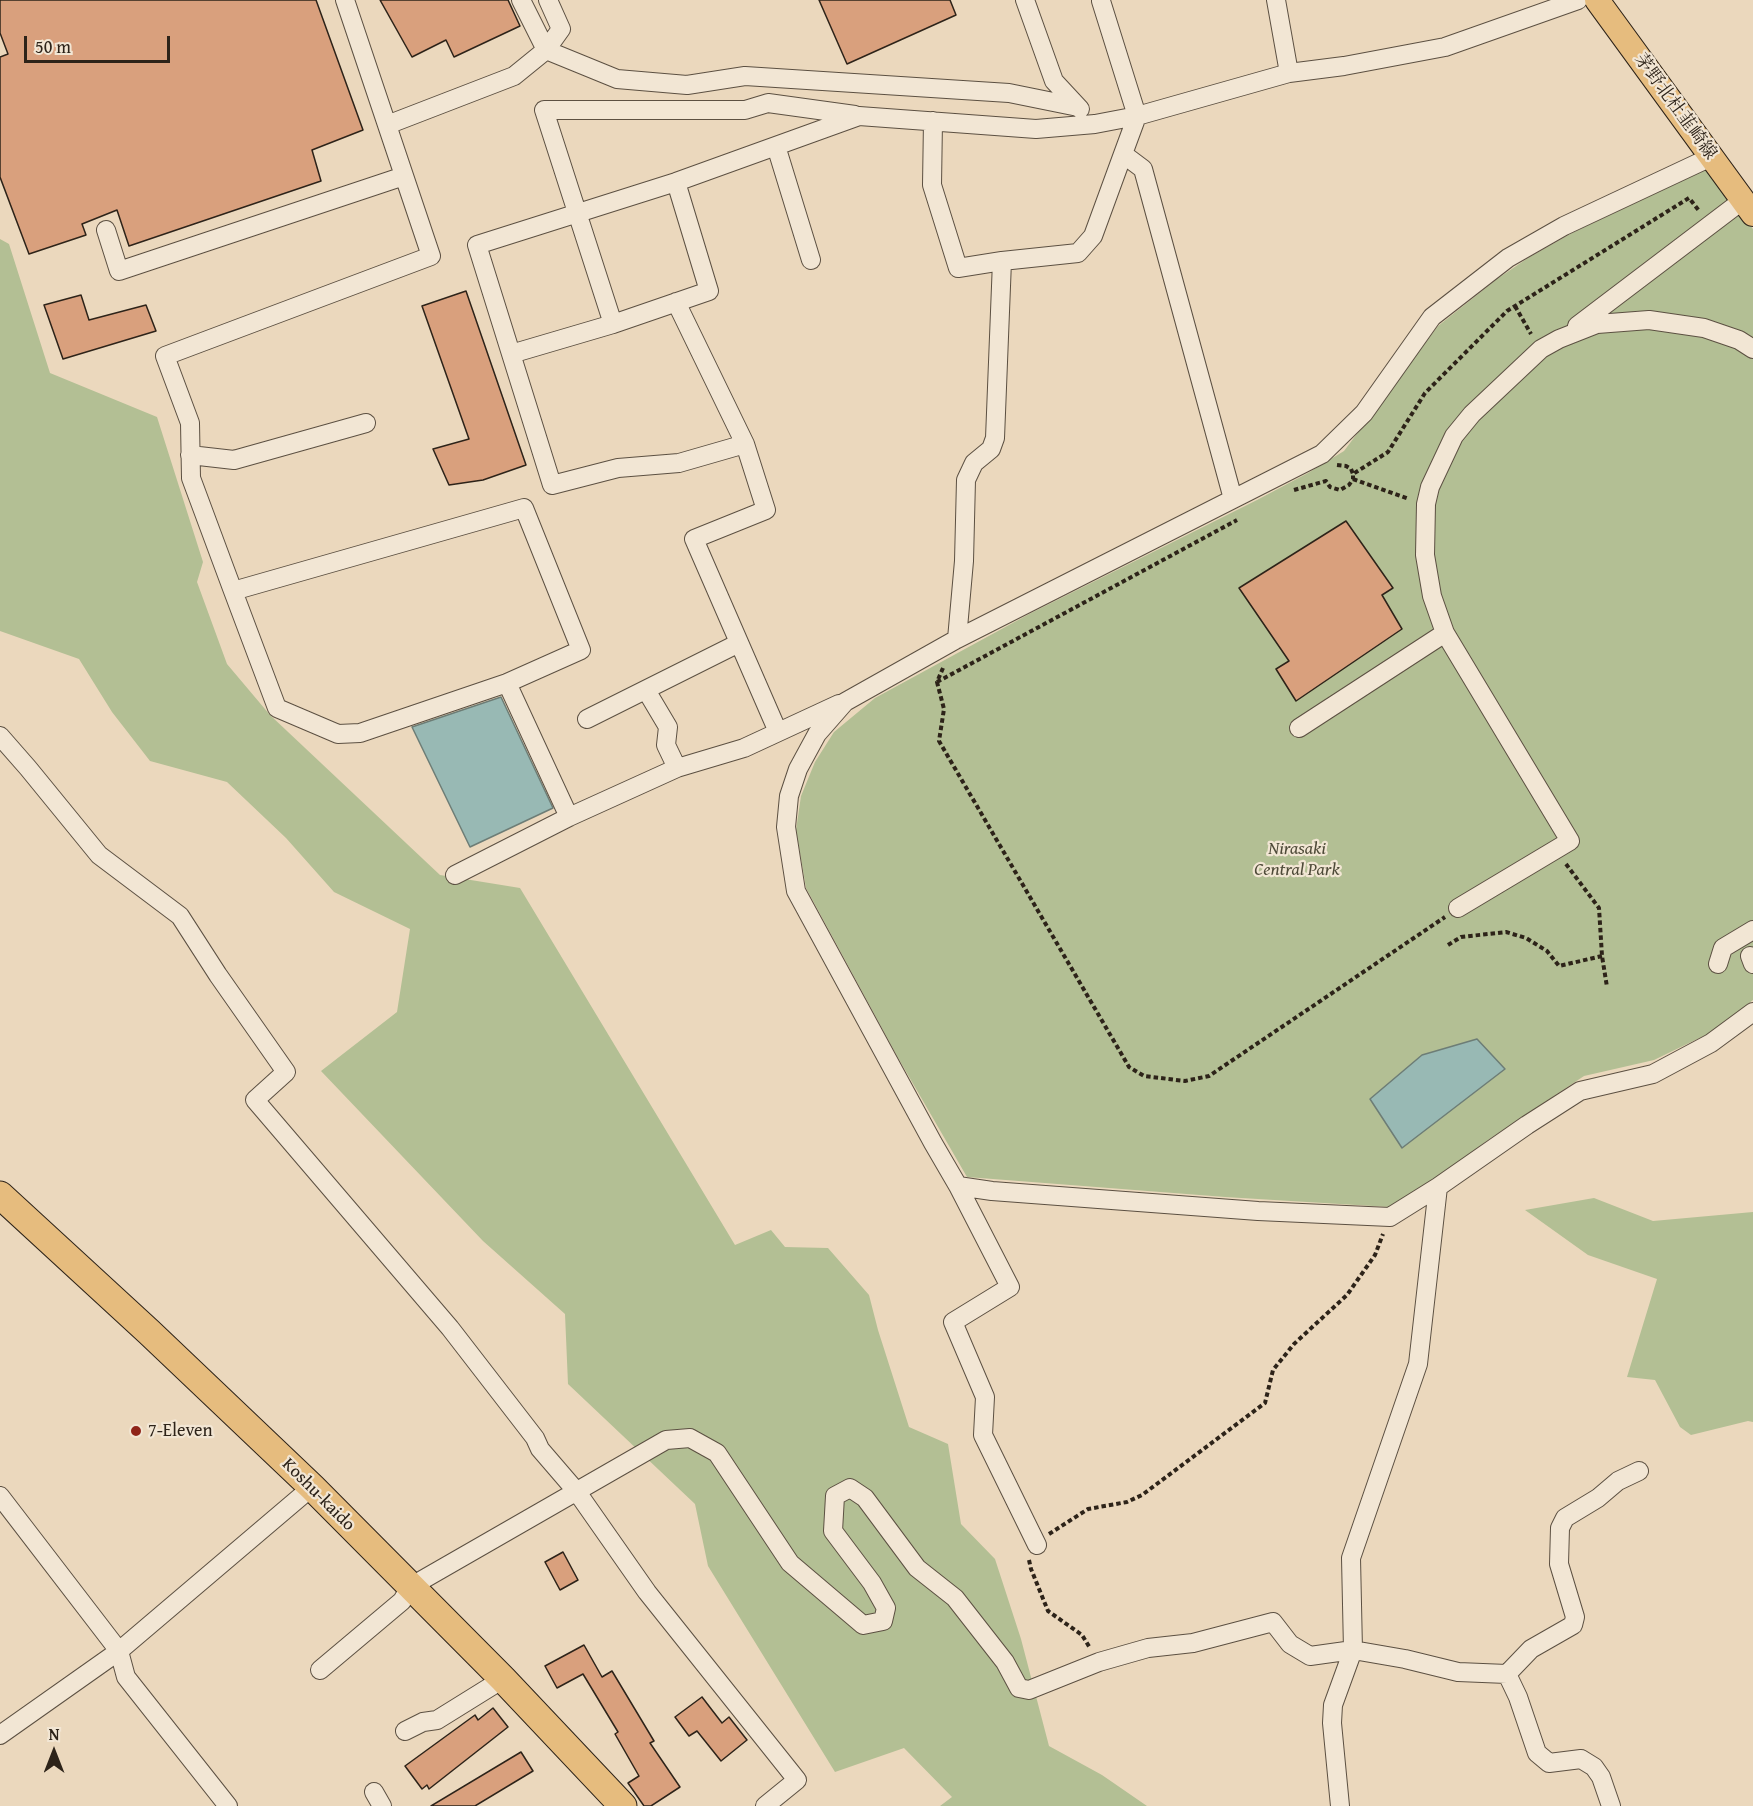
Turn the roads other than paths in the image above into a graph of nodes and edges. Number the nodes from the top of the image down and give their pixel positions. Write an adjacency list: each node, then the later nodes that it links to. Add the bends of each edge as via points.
1 (345, 0): 16 (street)
2 (521, 0): 9 (street)
3 (548, 0): 9 (street, via 561,29)
4 (1025, 0): 11 (street, via 1054,81)
5 (1276, 0): 10 (street)
6 (1578, 0): 10 (street, via 1445,46)
7 (1597, 0): 19 (main road, 茅野北杜韮崎線)
8 (1101, 1): 13 (street)
9 (546, 50): 11 (street, via 617,79 687,85 745,76 1009,93); 16 (street, via 514,76)
10 (1289, 73): 13 (street)
11 (1078, 107): 15 (street)
12 (859, 116): 14 (street); 17 (street); 23 (street, via 768,103 745,110 544,110)
13 (1137, 116): 15 (street); 18 (street)
14 (933, 121): 15 (street, via 1035,129); 26 (street, via 932,185 958,268)
15 (1095, 124)
16 (387, 125): 20 (street)
17 (776, 146): 21 (street); 25 (street)
18 (1123, 154): 26 (street, via 1093,236 1078,253); 35 (street, via 1143,169)
19 (1711, 157): 22 (main road, 茅野北杜韮崎線); 35 (street, via 1564,226 1508,258 1432,317 1364,413 1322,454)
20 (404, 176): 24 (street, via 119,271); 34 (street, via 431,256 165,356 190,423)
21 (676, 182): 23 (street); 27 (street, via 709,291)
22 (1748, 207): 29 (street)
23 (576, 213): 28 (street); 31 (street, via 477,245)
24 (106, 230)
25 (811, 260)
26 (1002, 261): 38 (street, via 995,438 991,449 974,463 966,480)
27 (676, 302): 28 (street); 33 (street)
28 (613, 324): 31 (street)
29 (1559, 339): 30 (street, via 1597,324 1649,320 1704,328); 37 (street, via 1540,349 1472,414 1454,436 1430,487 1425,555 1432,596)
30 (1753, 349)
31 (511, 354): 33 (street, via 552,485 618,468 679,463)
32 (366, 423): 34 (street, via 234,460)
33 (745, 444): 39 (street, via 766,510 694,539)
34 (190, 455): 36 (street, via 191,478)
35 (1233, 499): 38 (street)
36 (233, 591): 40 (street, via 277,708 338,734 360,733); 40 (street, via 524,508 581,650)
37 (1445, 633): 44 (street); 50 (street, via 1570,841)
38 (957, 639): 42 (street)
39 (739, 643): 41 (street); 45 (street)
40 (507, 683): 48 (street)
41 (646, 690): 43 (street); 47 (street, via 668,727 666,745)
42 (845, 702): 45 (street); 54 (street, via 817,734 789,796 786,827 796,891)
43 (587, 719)
44 (1299, 728)
45 (778, 732): 47 (street, via 744,748)
46 (0, 736): 61 (street, via 99,855 180,916 286,1072 255,1100 450,1328)
47 (677, 768): 48 (street)
48 (569, 818): 49 (street)
49 (455, 875)
50 (1458, 908)
51 (1753, 930): 52 (street, via 1723,948)
52 (1718, 964)
53 (1753, 1012): 55 (street, via 1711,1043 1653,1074 1580,1091)
54 (958, 1186): 56 (street); 58 (street)
55 (1438, 1187): 56 (street, via 1390,1217); 65 (street, via 1419,1364 1350,1558)
56 (992, 1191): 58 (street)
57 (0, 1196): 60 (highway, Koshu-kaido)
58 (970, 1210): 63 (street, via 1010,1287 953,1322 985,1398 983,1435)
59 (1639, 1471): 68 (street, via 1565,1518 1560,1528 1559,1564 1575,1617 1573,1625 1531,1649)
60 (312, 1487): 64 (highway, Koshu-kaido); 66 (street)
61 (577, 1492): 64 (street); 65 (street, via 666,1440 690,1438 717,1453 790,1563 863,1625 883,1621 886,1608 833,1531 835,1496 850,1488 865,1498 917,1568 956,1598 1005,1662 1019,1688 1029,1690 1099,1662 1148,1648 1193,1643 1273,1622 1290,1644 1310,1656); 74 (street, via 647,1592 797,1780)
62 (0, 1496): 66 (street)
63 (1036, 1545)
64 (410, 1587): 67 (street, via 402,1601); 69 (highway, Koshu-kaido)
65 (1353, 1650): 68 (street, via 1458,1672); 75 (street, via 1333,1714)
66 (119, 1651): 71 (street); 72 (street, via 126,1677)
67 (320, 1670)
68 (1507, 1674): 76 (street, via 1537,1753 1549,1763 1581,1759 1594,1767)
69 (503, 1679): 70 (street, via 436,1720); 73 (highway, Koshu-kaido)
70 (405, 1731)
71 (0, 1735)
72 (228, 1806)
73 (623, 1806)
74 (765, 1806)
75 (1340, 1806)
76 (1611, 1806)

